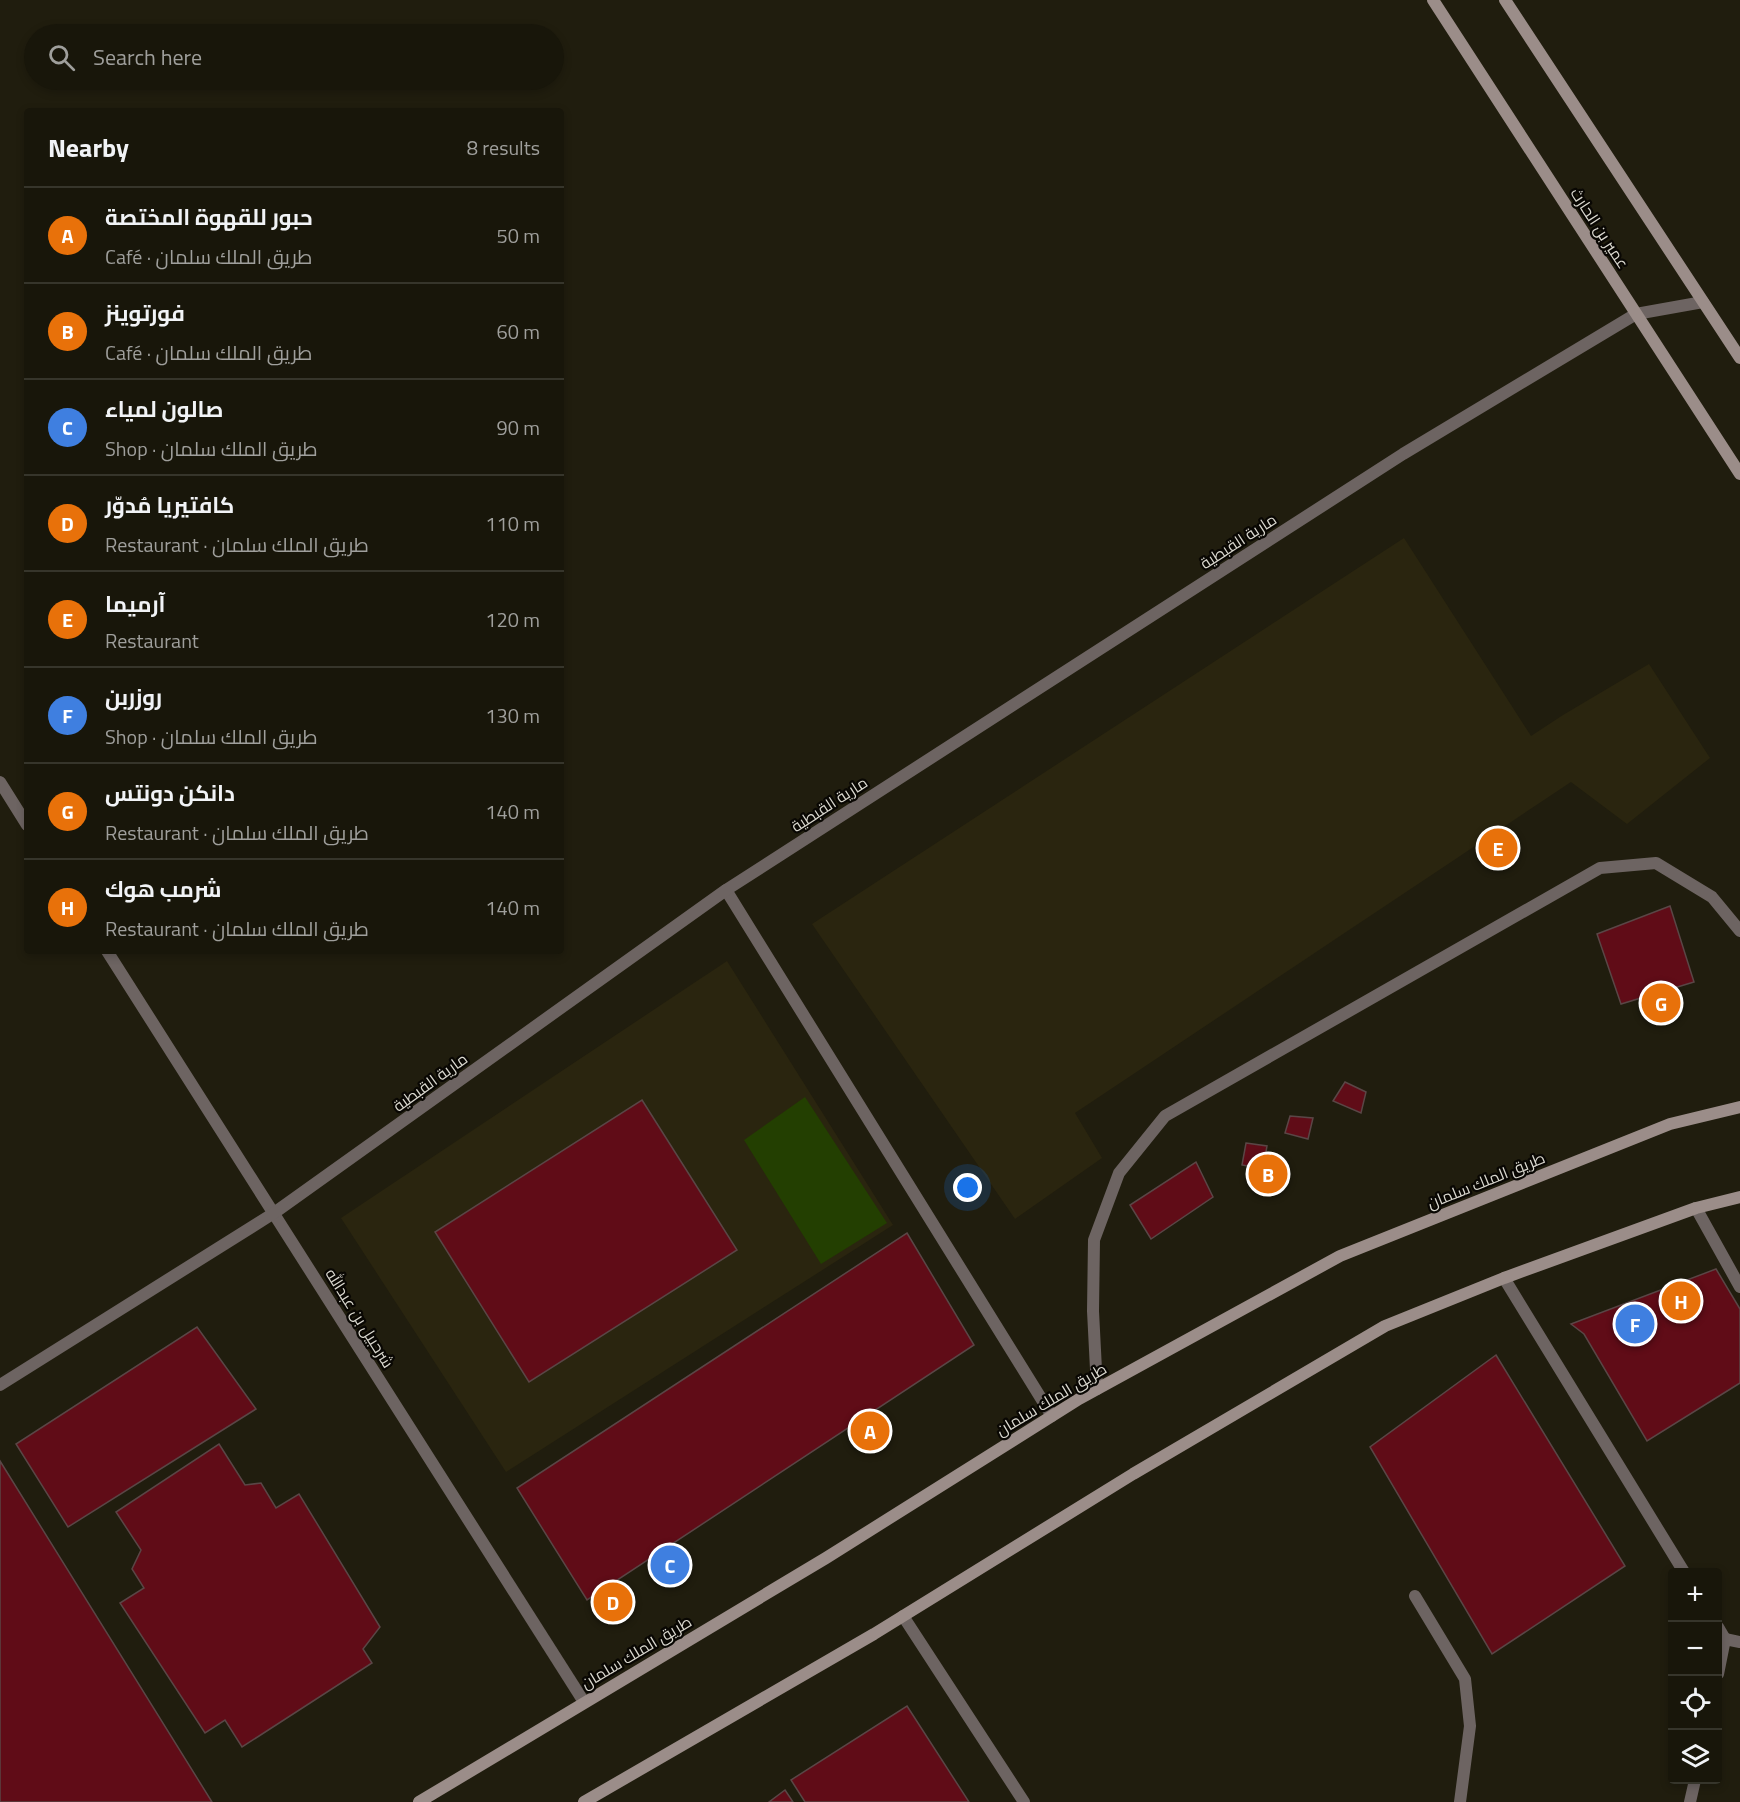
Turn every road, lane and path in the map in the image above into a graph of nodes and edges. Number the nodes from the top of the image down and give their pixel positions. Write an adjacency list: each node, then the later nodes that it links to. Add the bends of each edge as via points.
1 (1433, 0): 4 (main road, عمير بن الحارث)
2 (1505, 0): 3 (main road)
3 (1703, 302): 4 (street, مارية القبطية); 5 (main road)
4 (1636, 314): 6 (main road, عمير بن الحارث); 9 (street, مارية القبطية, via 1403,454)
5 (1740, 358)
6 (1740, 474)
7 (0, 782): 8 (street)
8 (24, 820)
9 (726, 890): 15 (street, مارية القبطية); 20 (street)
10 (1740, 931): 19 (street, via 1712,897 1656,863 1600,868 1165,1116 1119,1173 1094,1240)
11 (109, 954): 15 (street, شرحبيل بن عبدالله)
12 (1740, 1107): 19 (main road, طريق الملك سلمان, via 1670,1124 1340,1256)
13 (1740, 1197): 14 (main road)
14 (1696, 1208): 16 (main road); 17 (street)
15 (274, 1214): 18 (street, مارية القبطية); 28 (street, شرحبيل بن عبدالله)
16 (1504, 1278): 21 (street); 23 (main road, via 1385,1326 1132,1474)
17 (1740, 1287)
18 (0, 1385)
19 (1097, 1389): 20 (main road, طريق الملك سلمان)
20 (1052, 1416): 28 (main road, طريق الملك سلمان, via 826,1558)
21 (1682, 1568)
22 (1415, 1596): 33 (street, via 1465,1679 1470,1726)
23 (903, 1616): 31 (main road); 32 (street)
24 (1722, 1634): 25 (street)
25 (1725, 1639): 26 (street); 27 (street)
26 (1740, 1642)
27 (1722, 1654)
28 (584, 1702): 30 (main road, طريق الملك سلمان)
29 (1694, 1784): 34 (street)
30 (419, 1802)
31 (584, 1802)
32 (1024, 1802)
33 (1460, 1802)
34 (1690, 1802)

